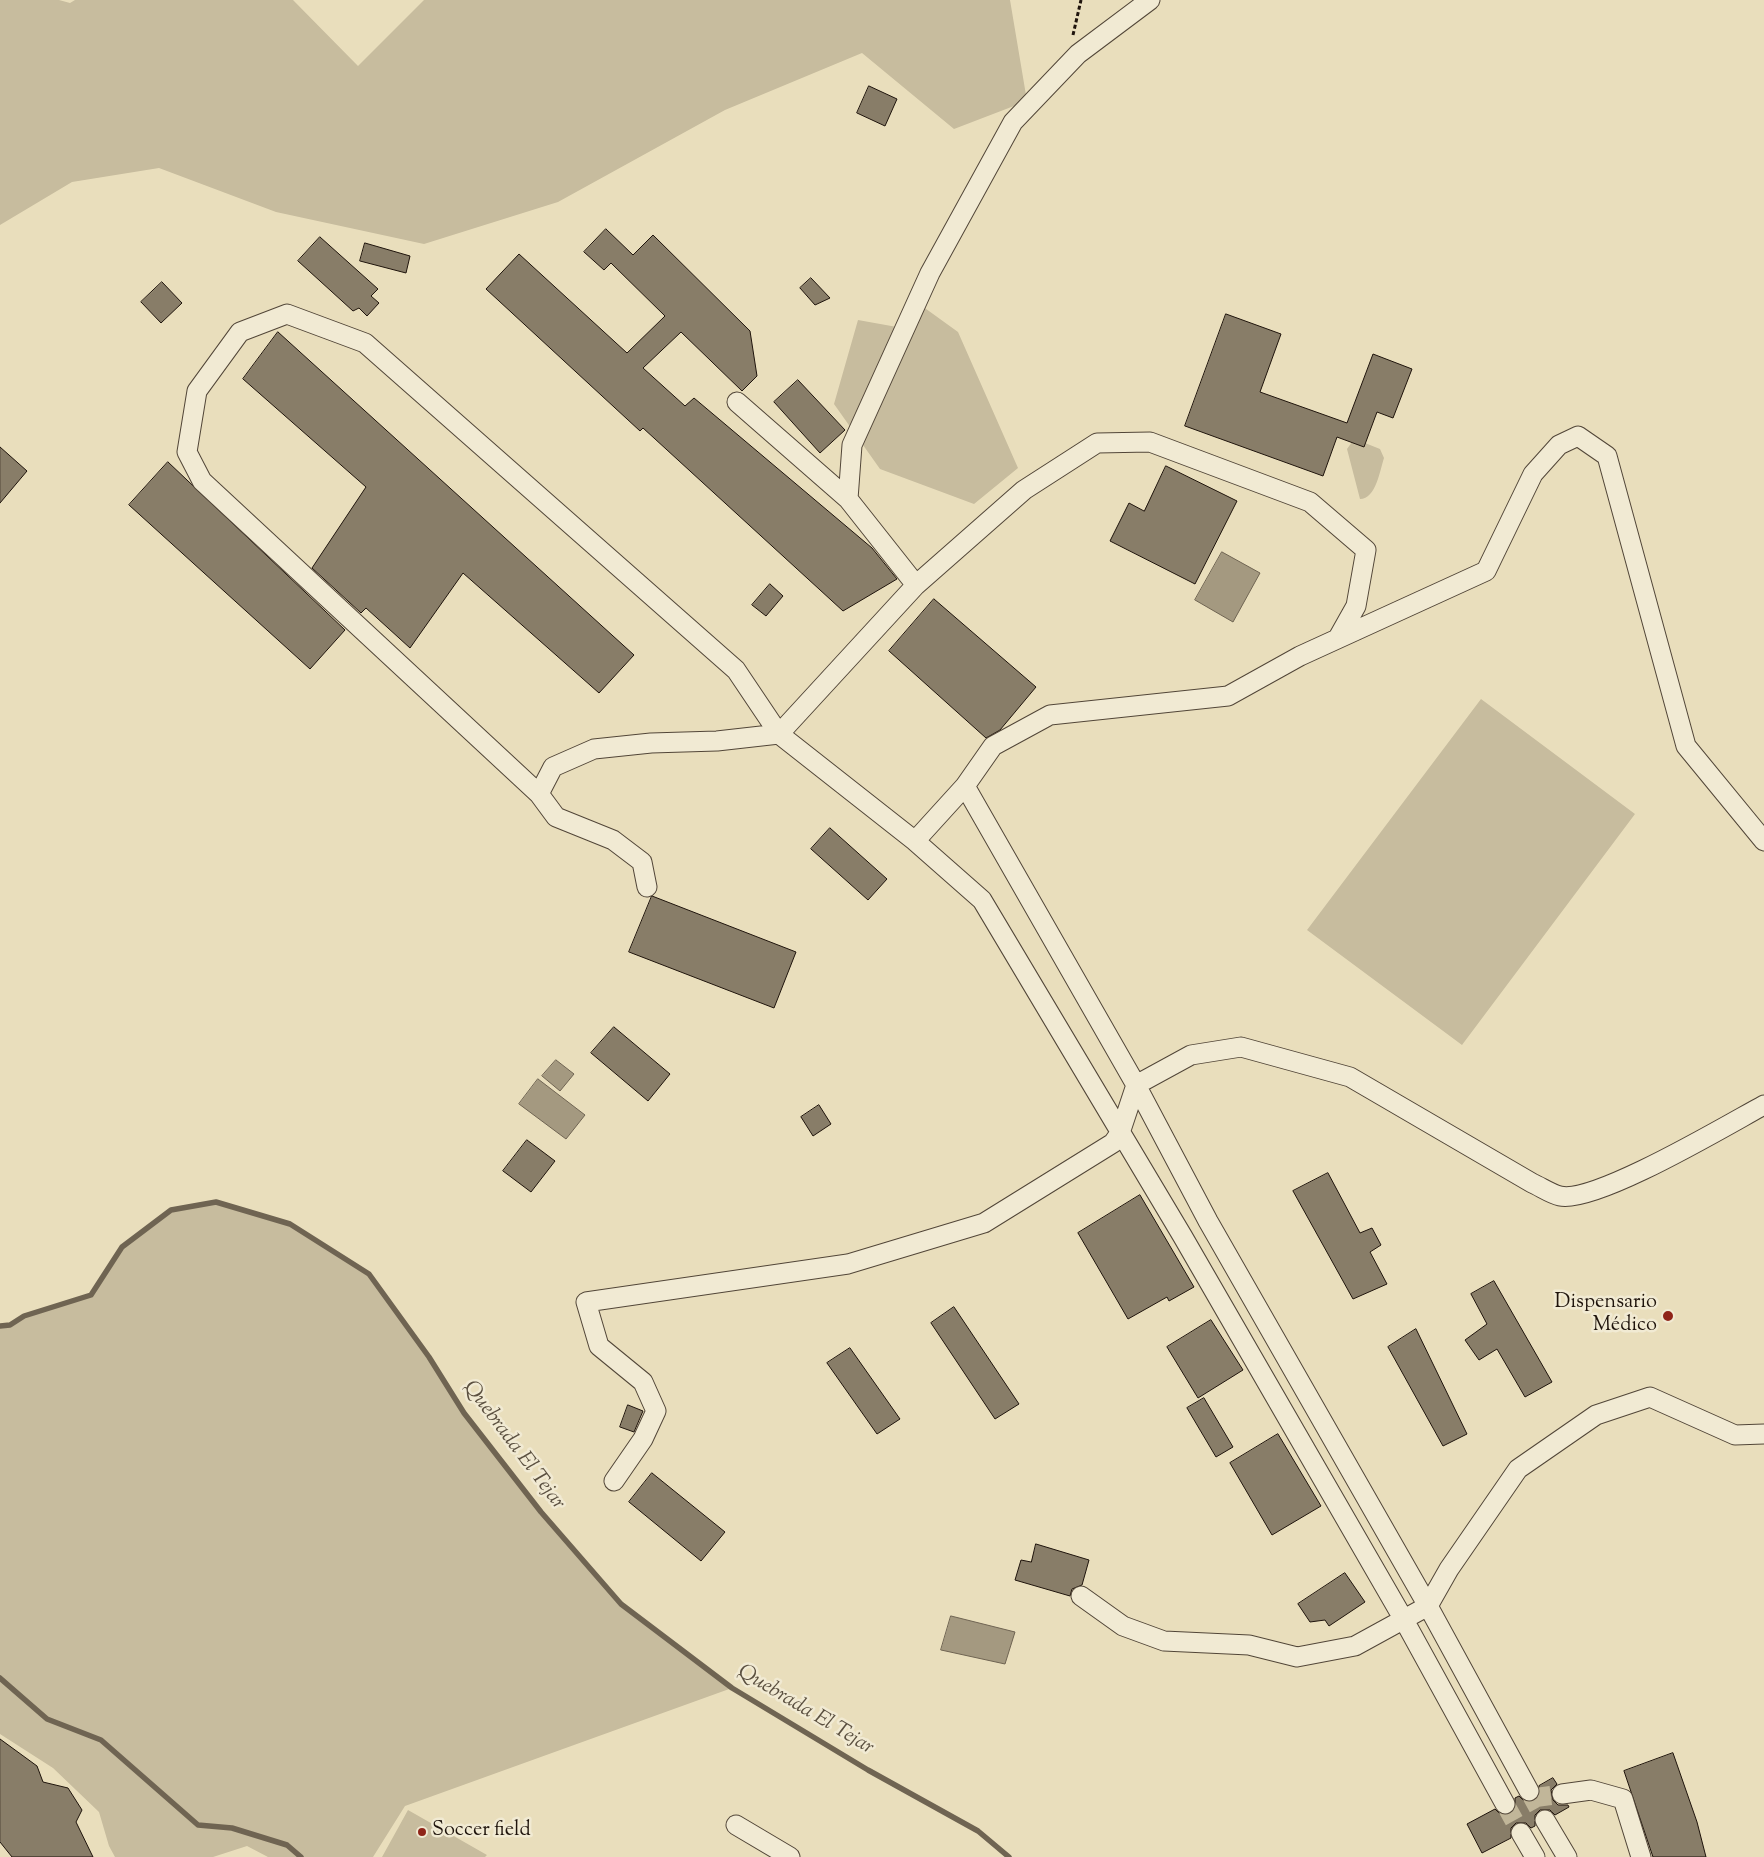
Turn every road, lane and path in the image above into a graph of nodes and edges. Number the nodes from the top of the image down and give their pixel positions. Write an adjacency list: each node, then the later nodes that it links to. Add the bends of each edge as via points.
1 (1081, 0): 3 (path, via 1072,36)
2 (1150, 0): 3 (street)
3 (1078, 54): 5 (street, via 1013,122 930,273 852,445)
4 (737, 402): 5 (street)
5 (848, 499): 6 (street)
6 (916, 584): 7 (street, via 1024,490 1097,442 1150,442 1310,502 1366,550 1356,606); 8 (street)
7 (1338, 638): 9 (street, via 1228,696 1050,715 993,746); 12 (street, via 1486,571 1533,474 1559,446 1578,436 1607,456 1686,746)
8 (779, 734): 10 (street, via 594,749 553,767); 10 (street, via 736,670 365,343 287,314 240,332 197,391 187,452 202,481); 11 (street)
9 (965, 786): 11 (street); 14 (street)
10 (539, 794): 13 (street, via 556,817 613,840 642,862)
11 (915, 841): 16 (street, via 982,900)
12 (1764, 841)
13 (647, 887)
14 (1136, 1085): 15 (street, via 1191,1055 1241,1047 1350,1077 1560,1196 1586,1195 1649,1167); 16 (street); 17 (street)
15 (1764, 1104)
16 (1120, 1133): 18 (street); 20 (street, via 1113,1143 984,1223 848,1264 586,1302 599,1346 643,1382 656,1411)
17 (1208, 1221): 18 (street); 22 (street)
18 (1183, 1237): 23 (street)
19 (1764, 1434): 22 (street, via 1735,1435 1650,1397 1596,1415 1518,1469 1449,1569)
20 (614, 1481)
21 (1081, 1596): 23 (street, via 1124,1626 1164,1641 1250,1645 1297,1657 1355,1646)
22 (1428, 1606): 23 (street); 24 (street)
23 (1404, 1620): 26 (street)
24 (1529, 1791)
25 (1562, 1794): 31 (street, via 1591,1790 1623,1799)
26 (1505, 1804)
27 (736, 1825): 28 (street)
28 (790, 1857)
29 (1535, 1857): 30 (street, via 1522,1835 1547,1822)
30 (1567, 1857)
31 (1641, 1857)

